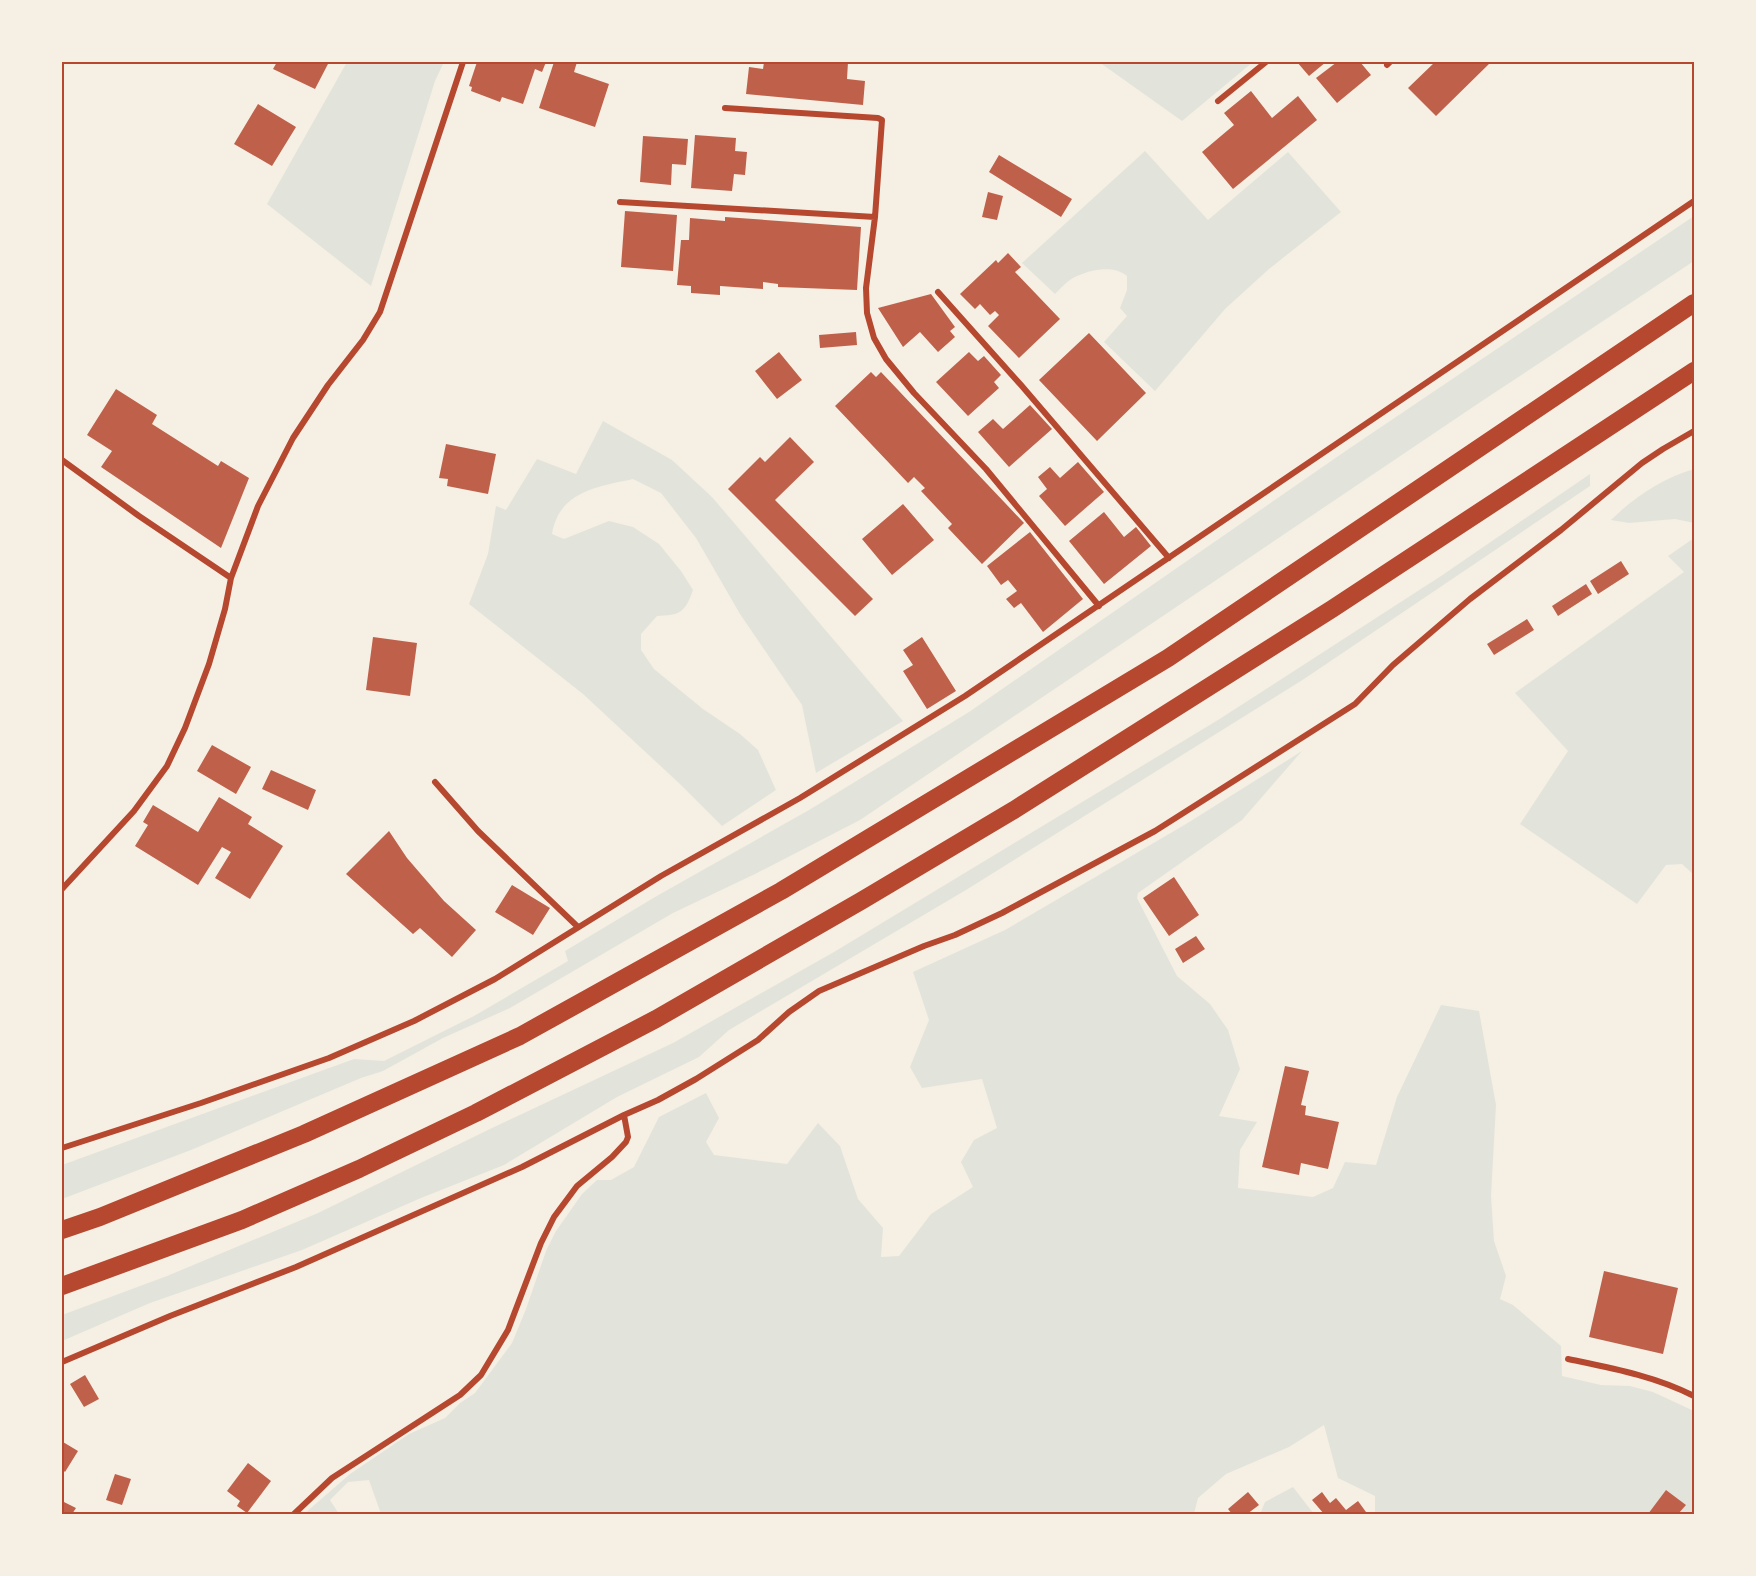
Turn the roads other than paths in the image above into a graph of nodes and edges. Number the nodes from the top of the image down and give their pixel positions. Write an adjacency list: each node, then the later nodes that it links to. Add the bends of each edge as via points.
1 (463, 62): 14 (street, via 380,312 293,438 254,515)
2 (1266, 62): 3 (street)
3 (1218, 101)
4 (725, 108): 7 (street, via 882,120)
5 (1695, 201): 13 (street)
6 (620, 202): 7 (street)
7 (875, 217): 15 (street, via 866,288 874,338 894,370 986,469)
8 (938, 292): 13 (street)
9 (1695, 303): 21 (highway, via 1168,658 781,891 520,1036 304,1134)
10 (1695, 371): 22 (highway, via 1332,609 1014,810 656,1019 476,1113 320,1186 200,1236)
11 (1695, 431): 19 (street, via 1642,463 1470,599 1355,704 1182,815 983,922 819,991 722,1063)
12 (62, 460): 14 (street)
13 (1168, 558): 15 (street)
14 (231, 578): 17 (street, via 208,664 167,766 134,811)
15 (1099, 606): 18 (street, via 888,744)
16 (435, 782): 18 (street, via 478,831)
17 (62, 888)
18 (578, 927): 20 (street, via 495,979 372,1040 266,1081)
19 (624, 1115): 24 (street, via 522,1167 360,1239); 26 (street, via 626,1142 577,1186 561,1206 541,1243 507,1330 481,1375 460,1395 332,1478)
20 (62, 1148)
21 (62, 1230)
22 (62, 1286)
23 (1568, 1359): 25 (street, via 1636,1374)
24 (62, 1362)
25 (1695, 1396)
26 (294, 1515)

